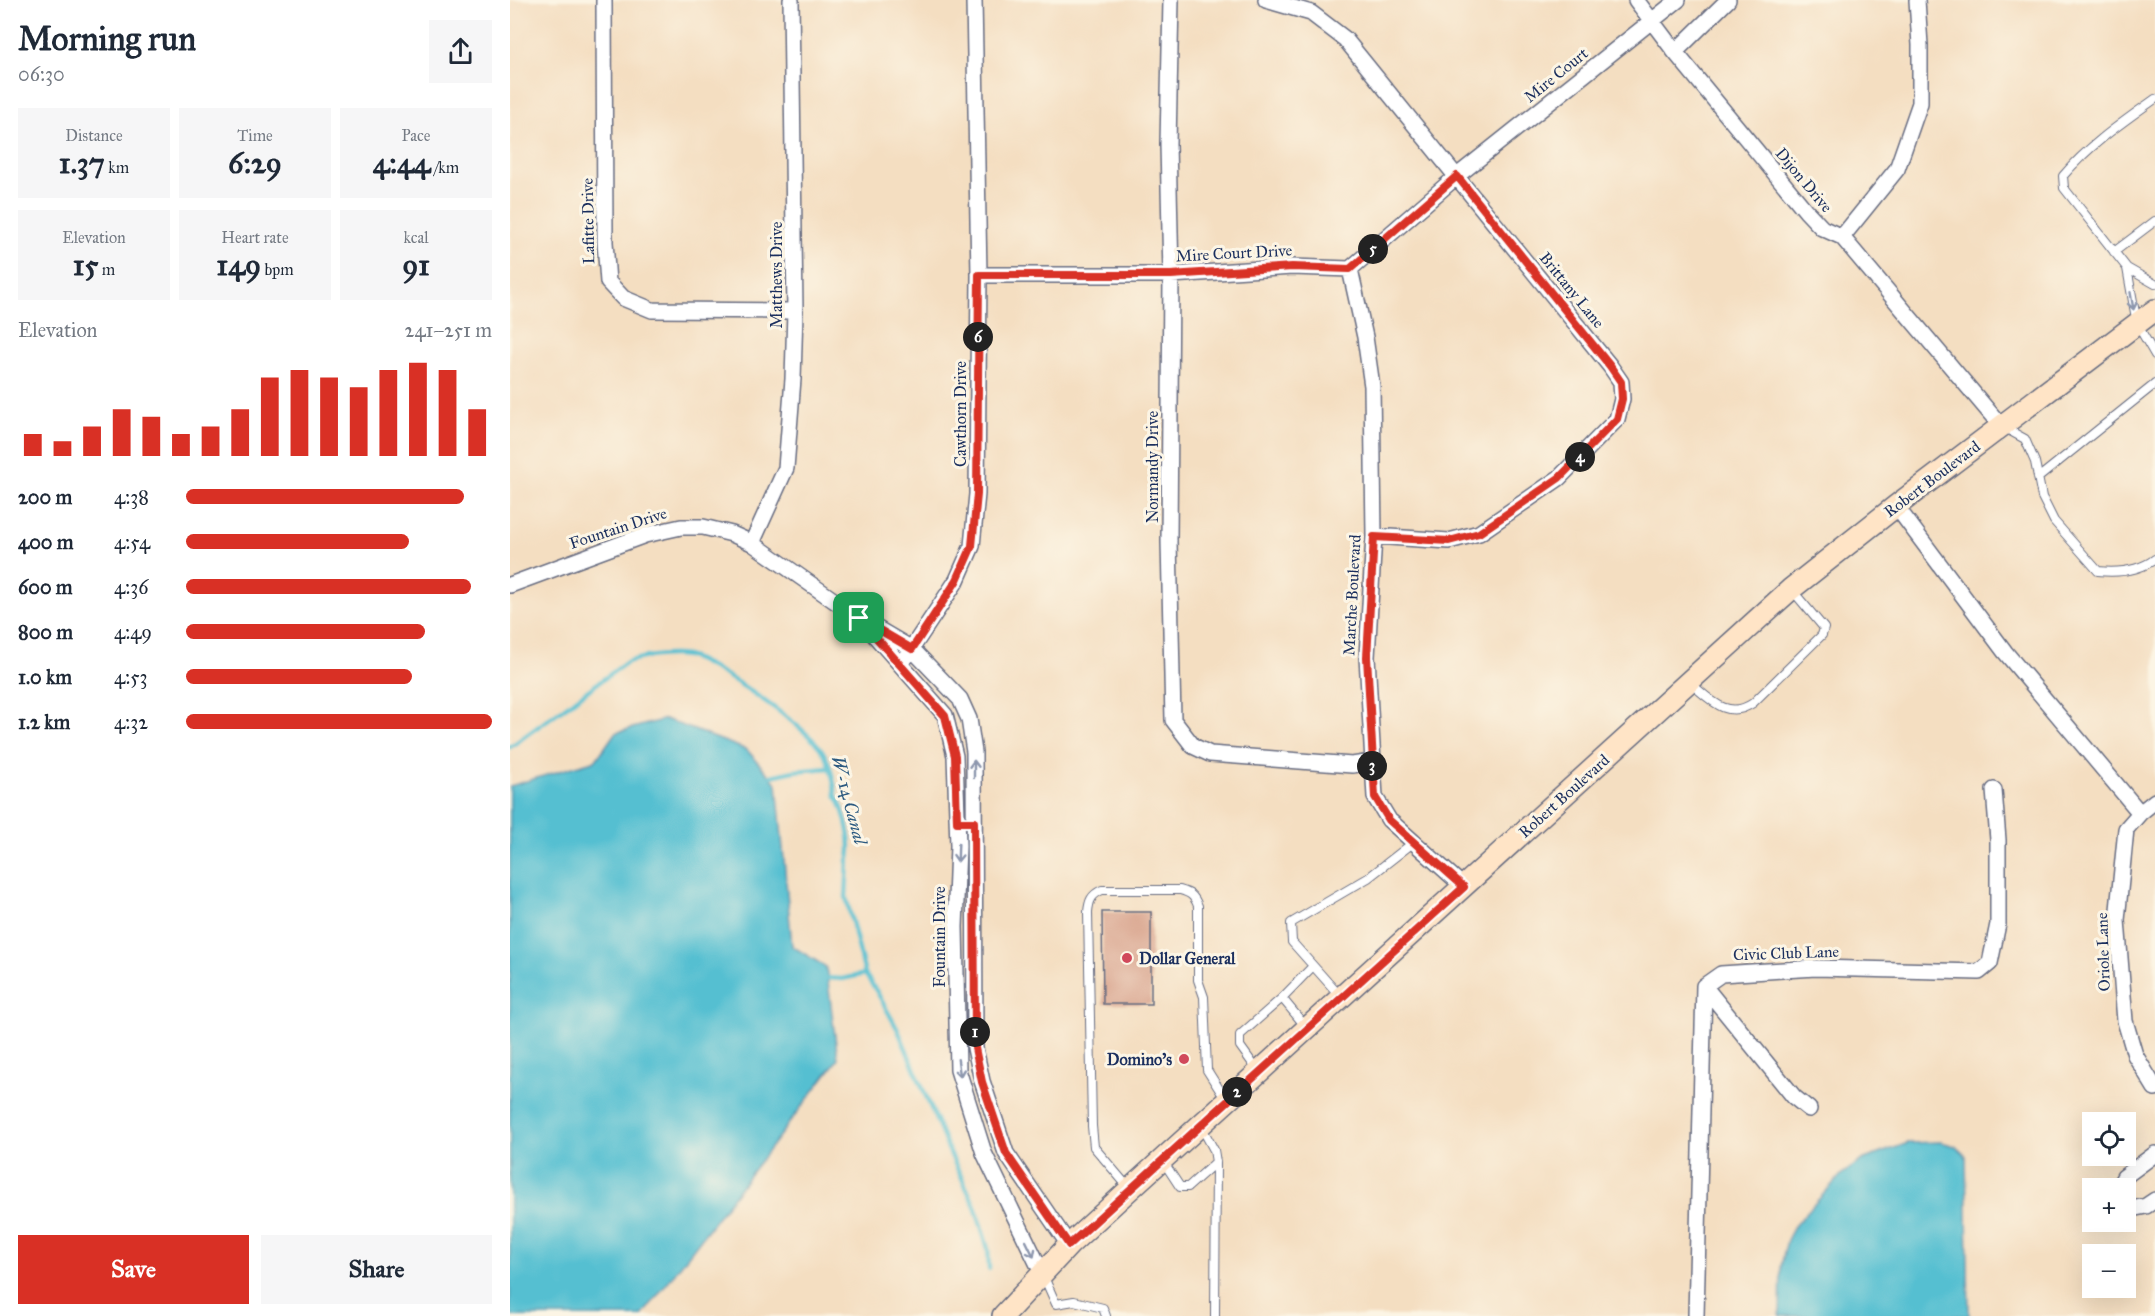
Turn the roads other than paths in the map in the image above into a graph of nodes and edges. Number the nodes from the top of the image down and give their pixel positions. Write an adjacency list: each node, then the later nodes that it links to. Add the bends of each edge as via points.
1 (604, 0): 23 (street, Lafitte Drive, via 608,282 623,298 652,310)
2 (791, 0): 23 (street, Matthews Drive)
3 (974, 0): 19 (street, Cawthorn Drive)
4 (1171, 0): 20 (street, Normandy Drive, via 1168,144)
5 (1266, 0): 13 (street, Brittany Lane, via 1311,13 1345,39)
6 (1636, 0): 10 (street, Dijon Drive)
7 (1678, 0): 10 (street, Mire Court)
8 (1728, 0): 11 (street)
9 (1917, 0): 15 (street, via 1920,103 1896,169)
10 (1653, 20): 11 (street, Dijon Drive); 13 (street, Mire Court)
11 (1675, 52): 15 (street, Dijon Drive, via 1821,228)
12 (2155, 99): 16 (lane, via 2107,135 2063,176 2064,188)
13 (1457, 176): 18 (street); 30 (street, Brittany Lane, via 1610,366 1621,382 1622,399 1617,419 1559,478 1479,533 1449,541)
14 (2155, 221): 16 (lane)
15 (1842, 237): 27 (street, Dijon Drive)
16 (2114, 252): 17 (lane)
17 (2127, 268): 21 (lane); 24 (lane, one-way to 24)
18 (1350, 269): 20 (street, Mire Court Drive, via 1292,267); 30 (street, Marche Boulevard, via 1372,386)
19 (979, 275): 20 (street, Mire Court Drive); 36 (street, Cawthorn Drive, via 977,494 972,546 957,580)
20 (1171, 275): 39 (street, Normandy Drive, via 1169,541 1173,720 1193,746 1210,754 1352,765)
21 (2155, 284)
22 (2155, 310): 24 (main road, Robert Boulevard)
23 (795, 311): 31 (street, Matthews Drive, via 786,468)
24 (2137, 324): 25 (lane); 27 (main road, Robert Boulevard)
25 (2155, 355)
26 (2155, 384): 28 (lane)
27 (2001, 426): 28 (lane, via 2025,439); 29 (main road, Robert Boulevard)
28 (2038, 478): 32 (lane, via 2054,521 2098,571 2117,573)
29 (1896, 506): 34 (main road, Robert Boulevard); 42 (street, via 2005,652)
30 (1374, 537): 39 (street, Marche Boulevard, via 1367,657)
31 (752, 543): 33 (street, Fountain Drive, via 703,527 681,527); 35 (street, Fountain Drive)
32 (2155, 559)
33 (512, 579)
34 (1791, 589): 38 (main road, Robert Boulevard); 38 (lane, via 1824,628 1822,635 1753,703 1743,710 1721,708)
35 (859, 618): 36 (street, Fountain Drive); 37 (street, Fountain Drive)
36 (912, 649): 37 (street, Cawthorn Drive); 44 (street, Fountain Drive, one-way to 36, via 974,752 969,719 960,699)
37 (900, 664): 43 (street, Fountain Drive, via 945,716 955,756)
38 (1689, 682): 46 (main road, Robert Boulevard)
39 (1372, 762): 45 (street, Marche Boulevard, via 1375,797 1389,820)
40 (1995, 790): 48 (street, Civic Club Lane, via 1998,924 1990,963 1979,972 1816,968 1721,974)
41 (2155, 801): 42 (street)
42 (2140, 813): 53 (street, Oriole Lane, via 2126,829 2118,945 2125,1021 2135,1055)
43 (957, 822): 44 (street); 58 (street, Fountain Drive, one-way to 58, via 958,1070)
44 (974, 822): 57 (street, Fountain Drive, via 975,1048)
45 (1414, 842): 46 (street, Marche Boulevard); 47 (lane, via 1368,878 1291,923 1292,942)
46 (1464, 887): 49 (main road, Robert Boulevard)
47 (1313, 966): 49 (lane); 50 (lane)
48 (1704, 986): 55 (street, via 1794,1097); 71 (street)
49 (1342, 997): 51 (main road, Robert Boulevard)
50 (1282, 998): 51 (lane); 52 (lane, via 1240,1035 1240,1047)
51 (1307, 1029): 52 (main road, Robert Boulevard)
52 (1259, 1072): 54 (main road, Robert Boulevard)
53 (2155, 1088)
54 (1227, 1102): 56 (main road, Robert Boulevard); 63 (lane, via 1207,1070 1204,997 1198,980 1196,900 1191,893 1180,890 1102,890 1094,894 1088,912 1094,1147)
55 (1809, 1109)
56 (1201, 1125): 60 (main road, Robert Boulevard); 61 (lane, via 1215,1150)
57 (1004, 1146): 58 (street); 66 (street, Fountain Drive)
58 (984, 1153): 67 (street, Fountain Drive, one-way to 67)
59 (2155, 1154): 62 (street)
60 (1162, 1160): 61 (lane, via 1180,1187 1188,1187); 63 (main road, Robert Boulevard)
61 (1216, 1162): 70 (lane)
62 (2123, 1178)
63 (1130, 1189): 66 (main road, Robert Boulevard)
64 (2155, 1200): 65 (street)
65 (2136, 1208)
66 (1069, 1245): 67 (main road, Robert Boulevard)
67 (1042, 1273): 68 (main road, Robert Boulevard); 69 (lane, via 1056,1304 1074,1301 1103,1308)
68 (1003, 1316)
69 (1106, 1316)
70 (1215, 1316)
71 (1696, 1316)

